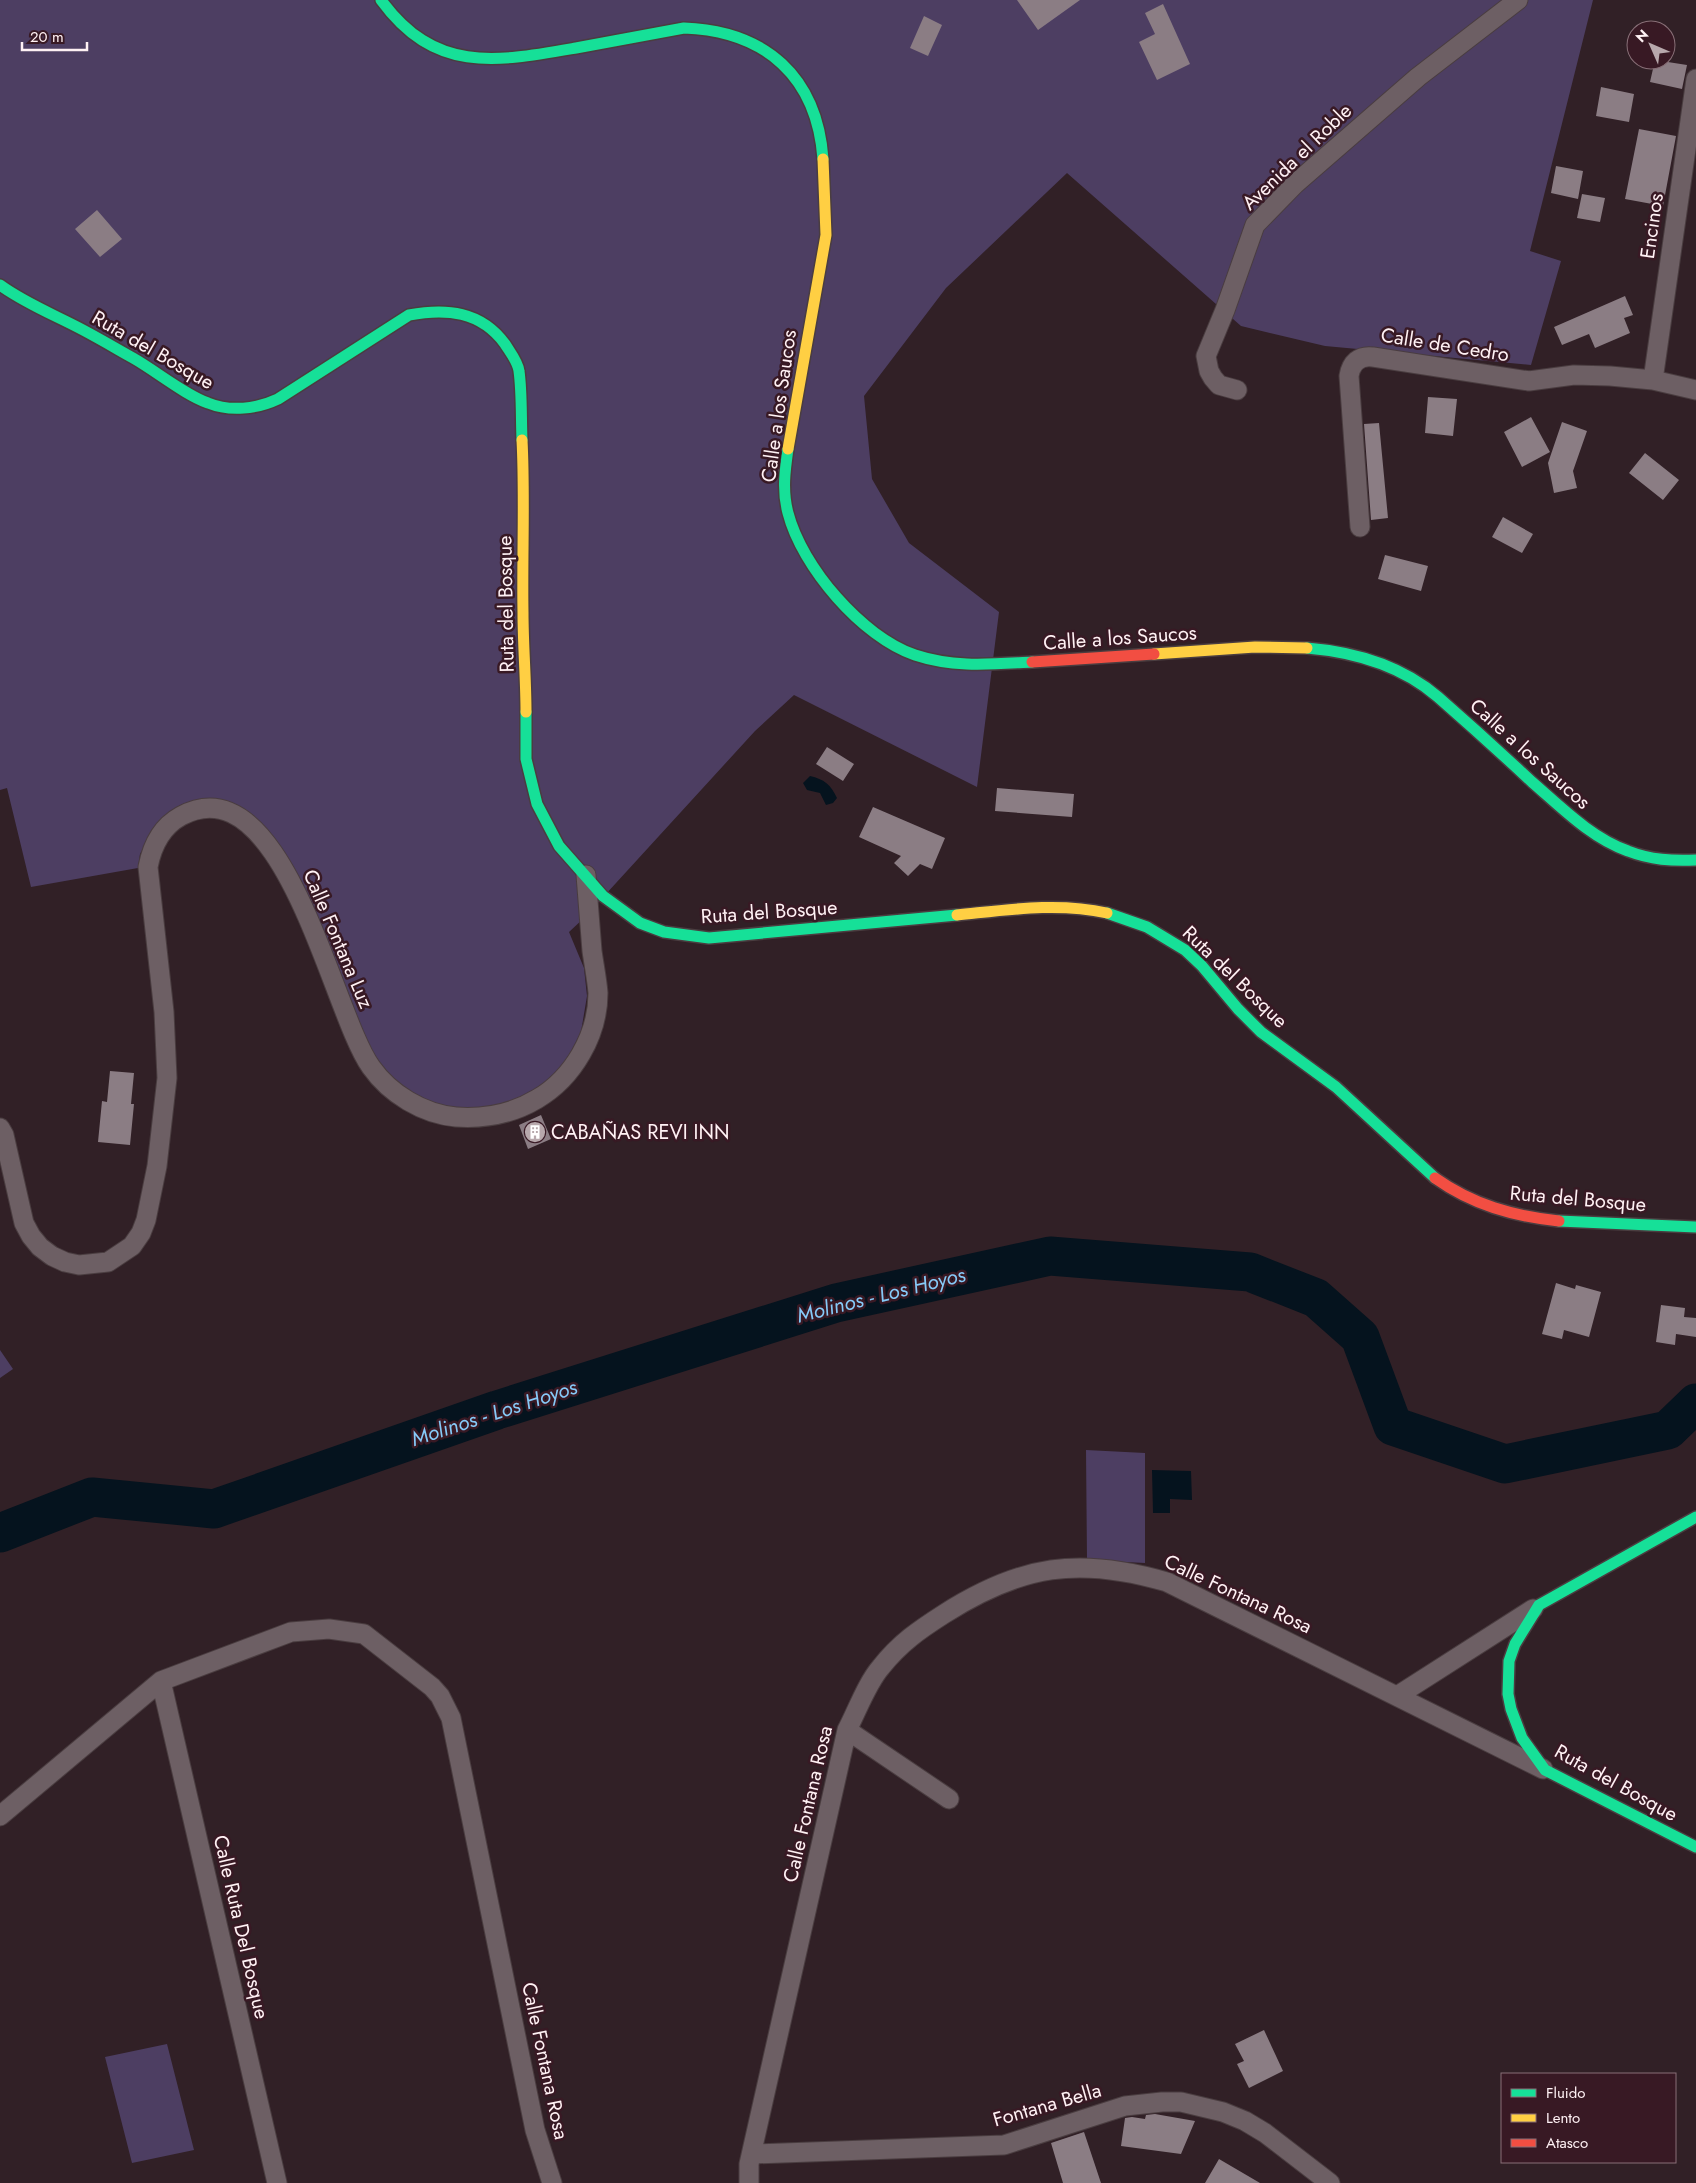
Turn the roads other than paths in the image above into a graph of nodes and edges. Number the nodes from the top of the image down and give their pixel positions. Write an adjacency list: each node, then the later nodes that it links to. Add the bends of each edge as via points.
1 (381, 0): 9 (street, Calle a los Saucos, via 410,33 449,52 470,58 514,59 684,28 703,28 740,36 757,45 773,55 801,85 812,103 823,142 826,233 796,396 785,497 796,535 814,568 848,611 879,639 899,649 949,664 1039,662 1269,647 1340,651 1364,656 1401,671 1434,694 1601,839 1627,851 1654,858)
2 (1518, 0): 6 (street, Avenida el Roble, via 1418,77 1295,184 1255,225 1206,356 1208,371 1213,378 1220,385)
3 (1696, 79): 5 (street, Encinos)
4 (0, 285): 10 (street, Ruta del Bosque, via 21,300 159,373 195,397 224,408 252,408 278,399 396,322 416,313 453,311 481,321 494,330 513,355 519,369 524,480 525,736 530,782 546,825 559,846)
5 (1653, 380): 7 (street, Calle de Cedro); 8 (street, Calle de Cedro, via 1574,375 1529,381 1362,357 1352,364 1349,376)
6 (1237, 390)
7 (1696, 390)
8 (1360, 527)
9 (1696, 860)
10 (586, 876): 11 (street, Calle Fontana Luz, via 598,993 596,1013 583,1051 559,1083 526,1106 487,1117 450,1116 414,1104 384,1082 372,1068 354,1035 292,882 256,829 245,820 221,810 208,809 182,815 171,822 155,842 148,867 164,1012 167,1078 157,1166 146,1220 132,1246 108,1262 79,1265 52,1256 40,1248 24,1223); 12 (street, Ruta del Bosque, via 603,896 640,923 664,932 709,938 1037,907 1086,908 1109,913 1134,921 1180,945 1261,1033 1335,1086 1433,1175 1466,1198 1501,1212 1536,1219)
11 (0, 1128)
12 (1696, 1227)
13 (1696, 1517): 14 (street, Ruta del Bosque)
14 (1539, 1605): 16 (street); 18 (street, Ruta del Bosque, via 1515,1644 1507,1678 1509,1702 1516,1725 1530,1752)
15 (160, 1681): 20 (street, Calle Fontana Rosa); 23 (street, Calle Ruta Del Bosque); 24 (street, Calle Fontana Rosa, via 291,1632 329,1629 364,1634 440,1696 451,1718 535,2130)
16 (1397, 1696): 17 (street, Calle Fontana Rosa, via 1167,1582 1111,1569 1058,1569 1012,1579 989,1588 908,1637 879,1668); 18 (street, Calle Fontana Rosa)
17 (847, 1730): 19 (street); 22 (street, Calle Fontana Rosa)
18 (1545, 1770): 21 (street, Ruta del Bosque)
19 (949, 1798)
20 (0, 1816)
21 (1696, 1847)
22 (752, 2154): 25 (street, Calle Fontana Rosa); 26 (street, Fontana Bella, via 1004,2145 1125,2106 1181,2102 1223,2112 1244,2121 1265,2133)
23 (277, 2183)
24 (552, 2183)
25 (749, 2183)
26 (1330, 2183)

